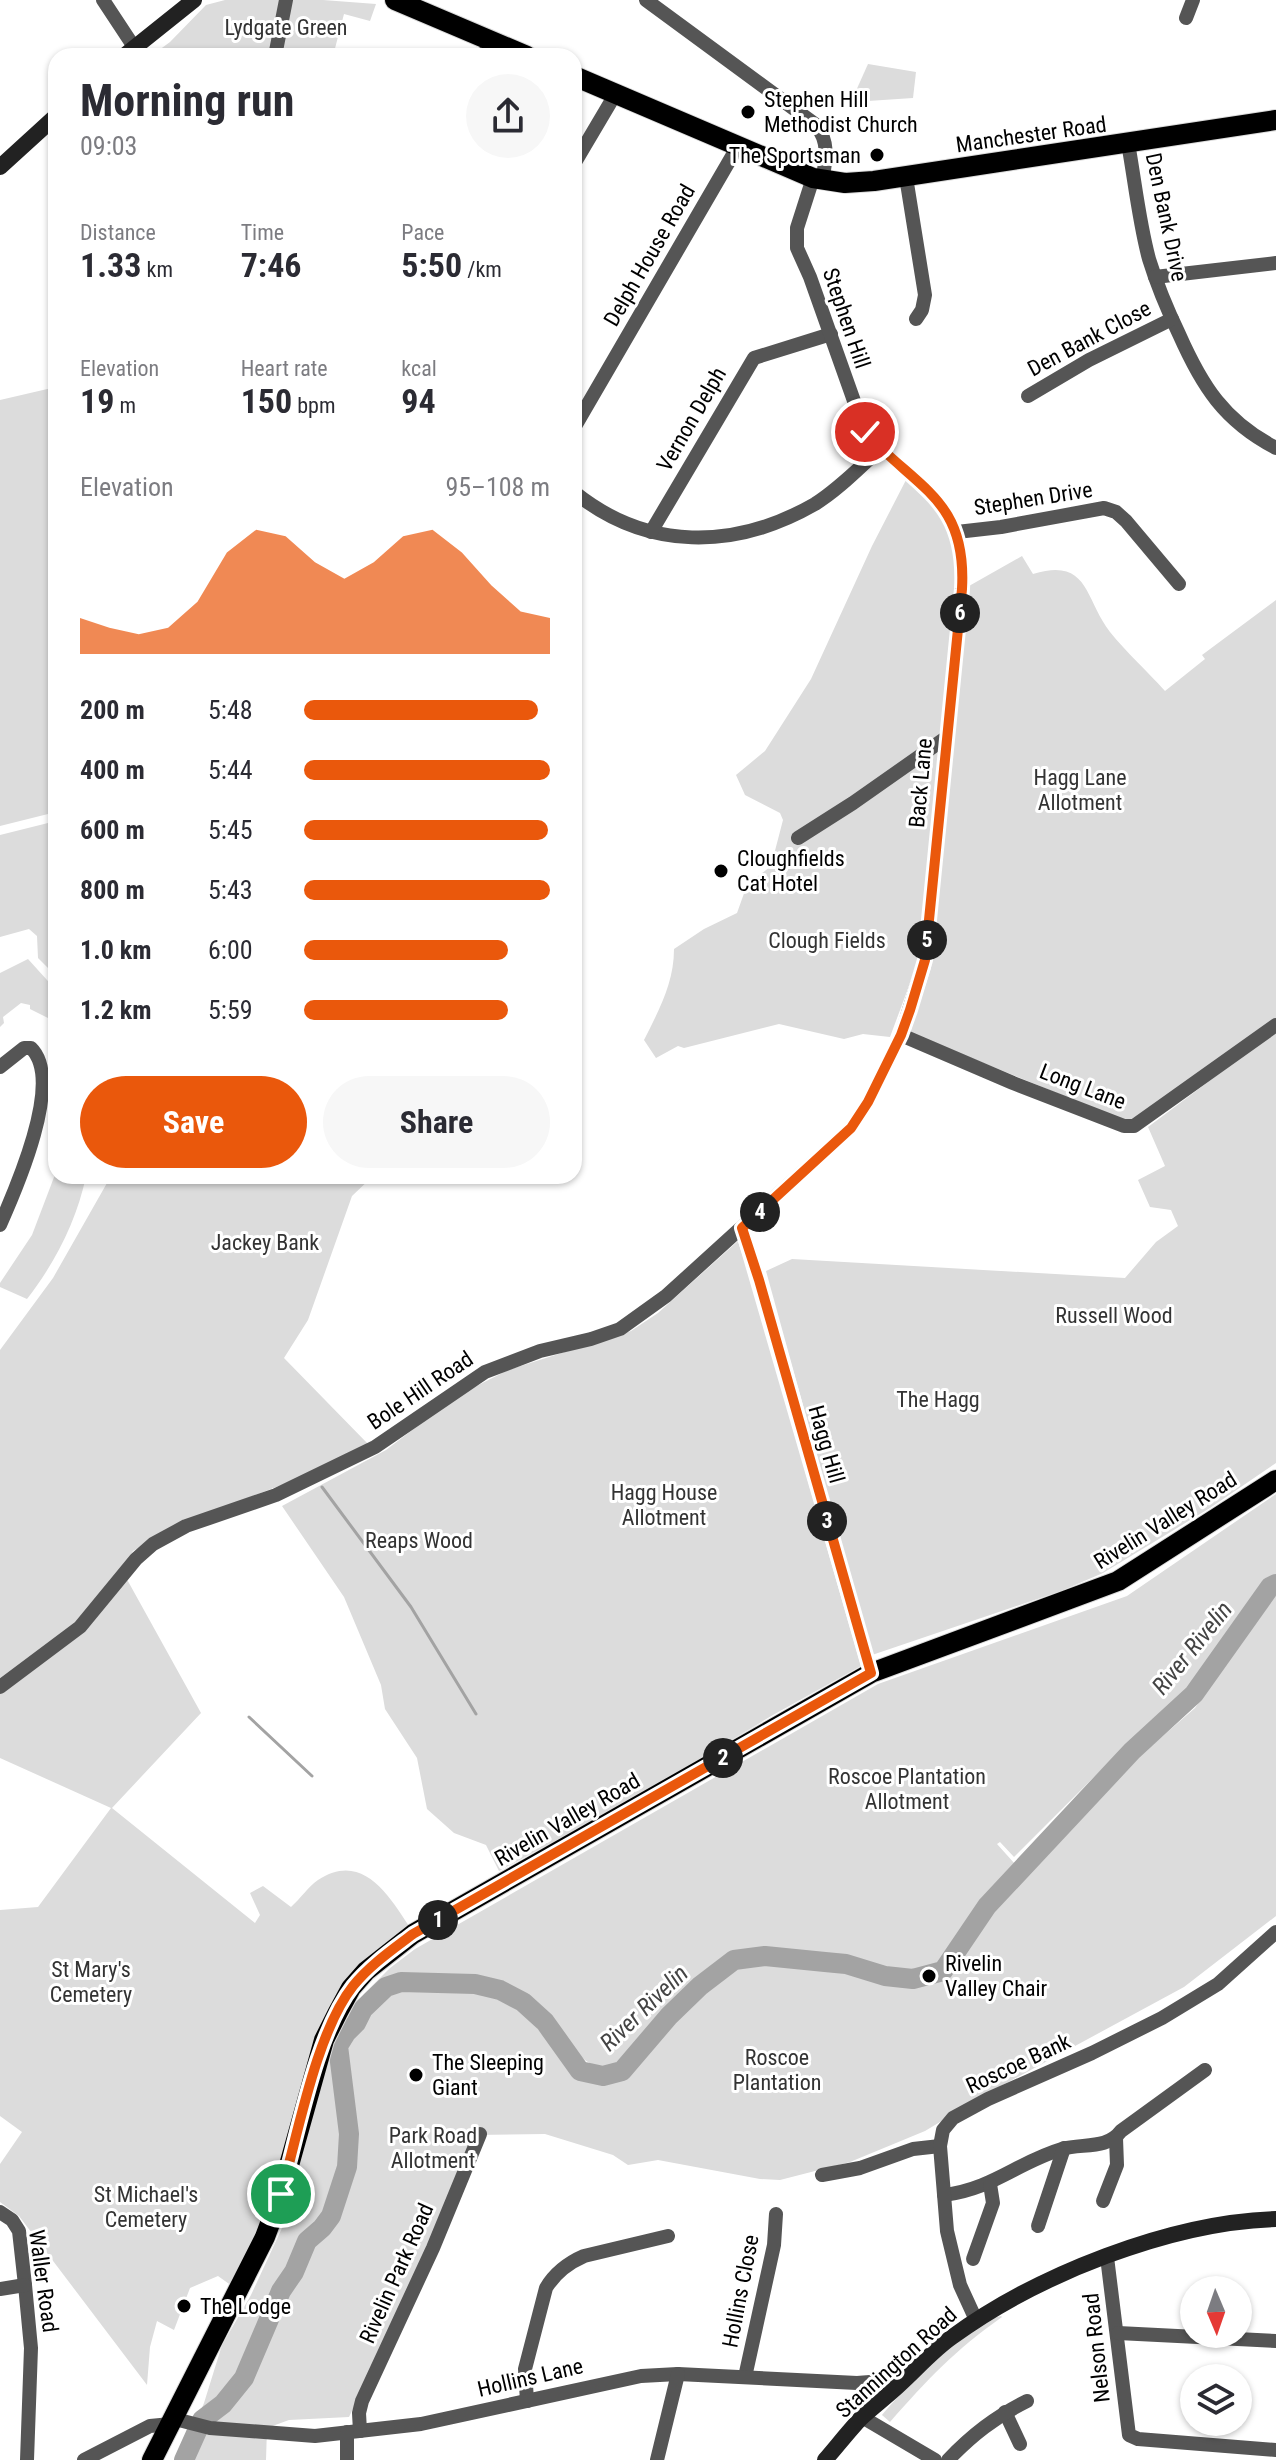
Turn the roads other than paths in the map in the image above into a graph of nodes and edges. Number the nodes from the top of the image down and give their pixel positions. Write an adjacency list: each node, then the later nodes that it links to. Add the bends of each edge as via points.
1 (103, 0): 8 (street)
2 (194, 0): 9 (main road)
3 (286, 0): 10 (street)
4 (646, 0): 21 (street, Stephen Hill, via 816,125 826,150)
5 (1193, 0): 7 (street)
6 (404, 2): 11 (main road)
7 (1186, 18)
8 (127, 48)
9 (134, 48)
10 (277, 48)
11 (485, 48)
12 (582, 79): 13 (main road, Manchester Road)
13 (616, 93): 17 (main road, Manchester Road); 18 (street)
14 (1276, 120): 16 (main road, Manchester Road)
15 (48, 123): 19 (main road)
16 (1128, 143): 20 (main road, Manchester Road); 23 (street, Den Bank Drive)
17 (738, 146): 21 (main road, Manchester Road); 28 (street, Delph House Road)
18 (582, 150)
19 (0, 167)
20 (906, 177): 21 (main road, Manchester Road); 24 (street, via 925,295)
21 (817, 180): 26 (street, Stephen Hill, via 796,240)
22 (1276, 263): 23 (street)
23 (1155, 277): 25 (street, Den Bank Drive)
24 (916, 319)
25 (1172, 319): 27 (street, Den Bank Close); 29 (street, Den Bank Drive, via 1220,407)
26 (831, 334): 30 (street, Stephen Hill, via 865,432); 32 (street, Vernon Delph, via 754,358)
27 (1028, 396)
28 (582, 414)
29 (1276, 448)
30 (880, 449): 32 (street, via 817,503 786,519 714,537); 33 (street, Stephen Hill, via 928,489)
31 (582, 497): 32 (street, via 616,519)
32 (651, 532)
33 (957, 532): 34 (street, Stephen Drive, via 1104,508 1126,521); 35 (street, Back Lane, via 963,581)
34 (1179, 584)
35 (947, 737): 36 (street); 38 (street, Back Lane, via 925,960)
36 (798, 838)
37 (1276, 1025): 38 (street, Long Lane, via 1134,1126 1020,1086)
38 (901, 1035): 41 (street, Bole Hill Road, via 851,1128)
39 (0, 1067): 40 (street, via 31,1048 40,1066 41,1096 27,1157)
40 (0, 1225)
41 (742, 1228): 43 (street, Hagg Hill); 44 (street, Bole Hill Road, via 620,1329 485,1372 375,1447 266,1499 186,1526 153,1544 80,1627)
42 (1276, 1480): 43 (main road, Rivelin Valley Road, via 1118,1581)
43 (871, 1673): 74 (main road, Rivelin Valley Road, via 413,1934 366,1971 324,2040 265,2237)
44 (0, 1687)
45 (1276, 1932): 49 (street, Roscoe Bank, via 1218,1984 1162,2018 953,2118 943,2130)
46 (1205, 2070): 48 (street)
47 (480, 2134): 75 (street, Rivelin Park Road, via 362,2401)
48 (1116, 2138): 50 (street); 54 (street, via 1117,2165)
49 (940, 2146): 51 (street, via 913,2149 892,2166); 53 (street)
50 (1064, 2148): 52 (street); 58 (street)
51 (822, 2175)
52 (990, 2184): 53 (street); 61 (street, via 993,2203)
53 (944, 2195): 64 (street, via 950,2246)
54 (1103, 2201)
55 (0, 2212): 62 (street, Waller Road, via 19,2231)
56 (776, 2214): 68 (street, Hollins Close)
57 (1276, 2219): 60 (main road, Stannington Road, via 1181,2234)
58 (1038, 2226)
59 (668, 2236): 70 (street, via 584,2256 552,2278 525,2369)
60 (1107, 2257): 64 (main road, Stannington Road); 65 (street, Nelson Road)
61 (973, 2259)
62 (25, 2285): 63 (street); 78 (street, Waller Road, via 31,2348)
63 (0, 2289)
64 (976, 2320): 69 (main road, Stannington Road)
65 (1118, 2333): 66 (street); 77 (street, Nelson Road, via 1129,2435)
66 (1276, 2341)
67 (678, 2374): 68 (street, Hollins Lane); 70 (street, Hollins Lane, via 612,2381); 82 (street)
68 (745, 2377): 69 (street, Hollins Lane, via 883,2381)
69 (898, 2386): 73 (main road, Stannington Road)
70 (527, 2401): 75 (street, Hollins Lane)
71 (1027, 2401): 72 (street)
72 (1005, 2412): 76 (street); 85 (street, via 973,2433)
73 (862, 2417): 83 (main road, Stannington Road); 84 (street)
74 (178, 2422): 75 (street, Hollins Lane, via 290,2436); 79 (street, via 150,2426); 80 (main road, Rivelin Valley Road)
75 (354, 2432): 81 (street, Rivelin Park Road)
76 (1020, 2444)
77 (1276, 2450)
78 (27, 2460)
79 (84, 2460)
80 (152, 2460)
81 (347, 2460)
82 (657, 2460)
83 (825, 2460)
84 (935, 2460)
85 (948, 2460)

